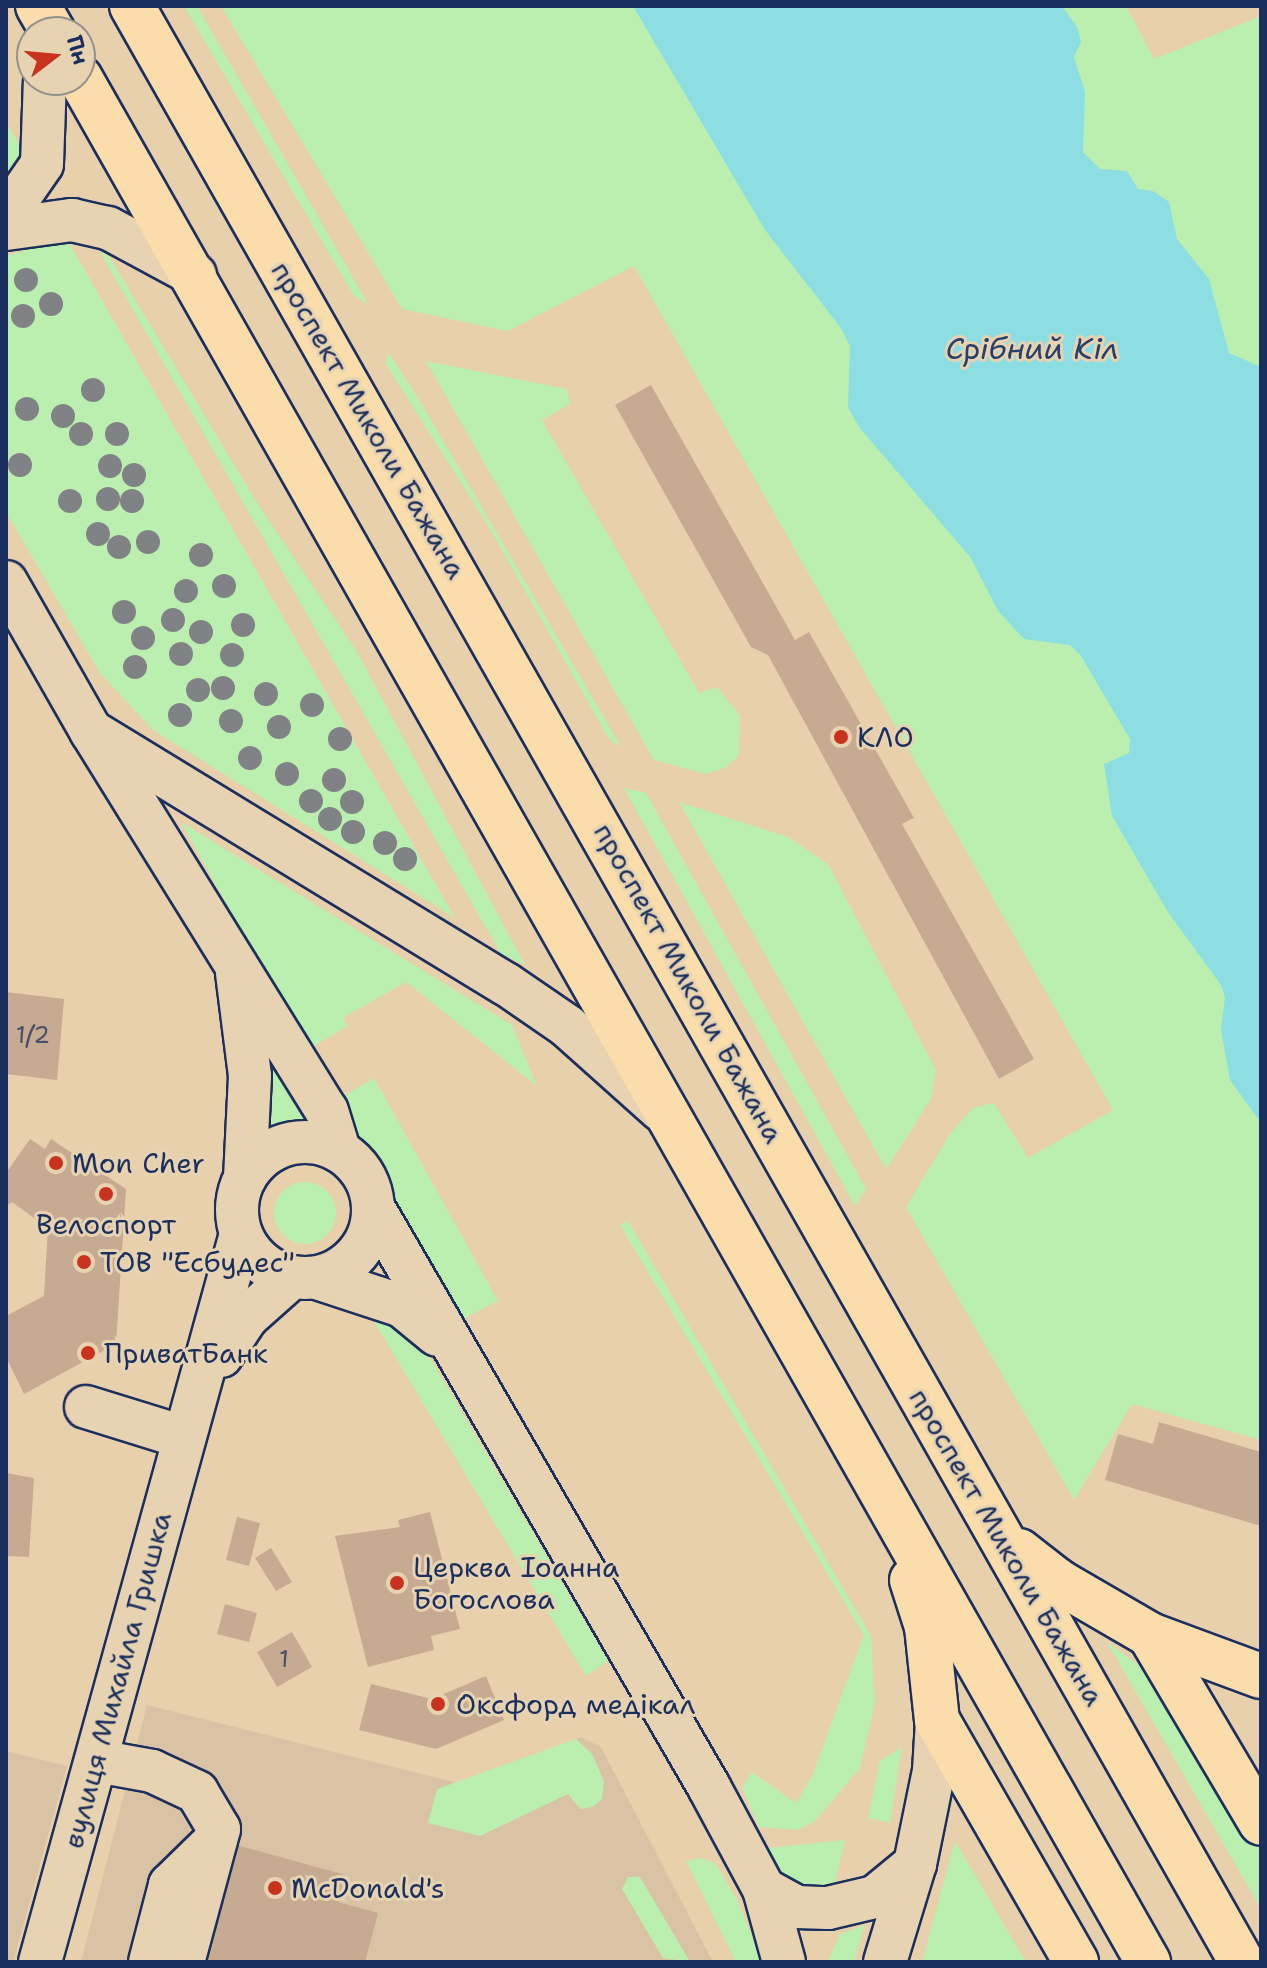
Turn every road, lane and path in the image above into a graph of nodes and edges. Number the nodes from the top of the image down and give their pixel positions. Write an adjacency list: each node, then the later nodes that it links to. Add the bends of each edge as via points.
1 (132, 6): 20 (main road, проспект Миколи Бажана)
2 (44, 96): 4 (street, via 42,164)
3 (91, 96): 6 (main road)
4 (6, 216)
5 (6, 229): 6 (street, via 72,220 108,228)
6 (195, 275): 10 (main road)
7 (6, 582): 8 (street)
8 (91, 731): 9 (street); 10 (street, via 506,984 567,1026)
9 (236, 968): 11 (street, via 327,1111); 12 (street, via 250,1076)
10 (668, 1116): 19 (main road)
11 (339, 1150): 12 (street, via 313,1142 286,1145 263,1157); 13 (street, via 369,1186)
12 (245, 1178): 14 (street, via 237,1205)
13 (374, 1209): 15 (street, via 367,1240 354,1257); 16 (street)
14 (241, 1234): 15 (street, via 252,1254); 18 (street, вулиця Михайла Гришка)
15 (304, 1278): 16 (street, via 402,1306); 18 (street, вулиця Михайла Гришка, via 247,1317)
16 (452, 1347): 28 (street)
17 (86, 1407): 18 (street)
18 (188, 1417): 24 (street, вулиця Михайла Гришка)
19 (887, 1503): 23 (main road, via 927,1627); 35 (main road)
20 (1002, 1537): 21 (main road, via 1059,1582); 36 (main road, проспект Миколи Бажана)
21 (1150, 1635): 22 (main road); 25 (main road)
22 (1261, 1676)
23 (937, 1720): 27 (street, via 934,1771); 34 (main road)
24 (97, 1761): 26 (street, via 152,1771 197,1792 219,1829); 29 (street, вулиця Михайла Гришка)
25 (1261, 1823)
26 (217, 1839): 30 (street, via 170,1885); 31 (street)
27 (915, 1864): 28 (street, via 875,1897 828,1908 796,1907); 33 (street)
28 (764, 1889): 32 (street)
29 (43, 1961)
30 (150, 1962)
31 (183, 1962)
32 (784, 1962)
33 (885, 1962)
34 (1076, 1962)
35 (1148, 1962)
36 (1242, 1962)

